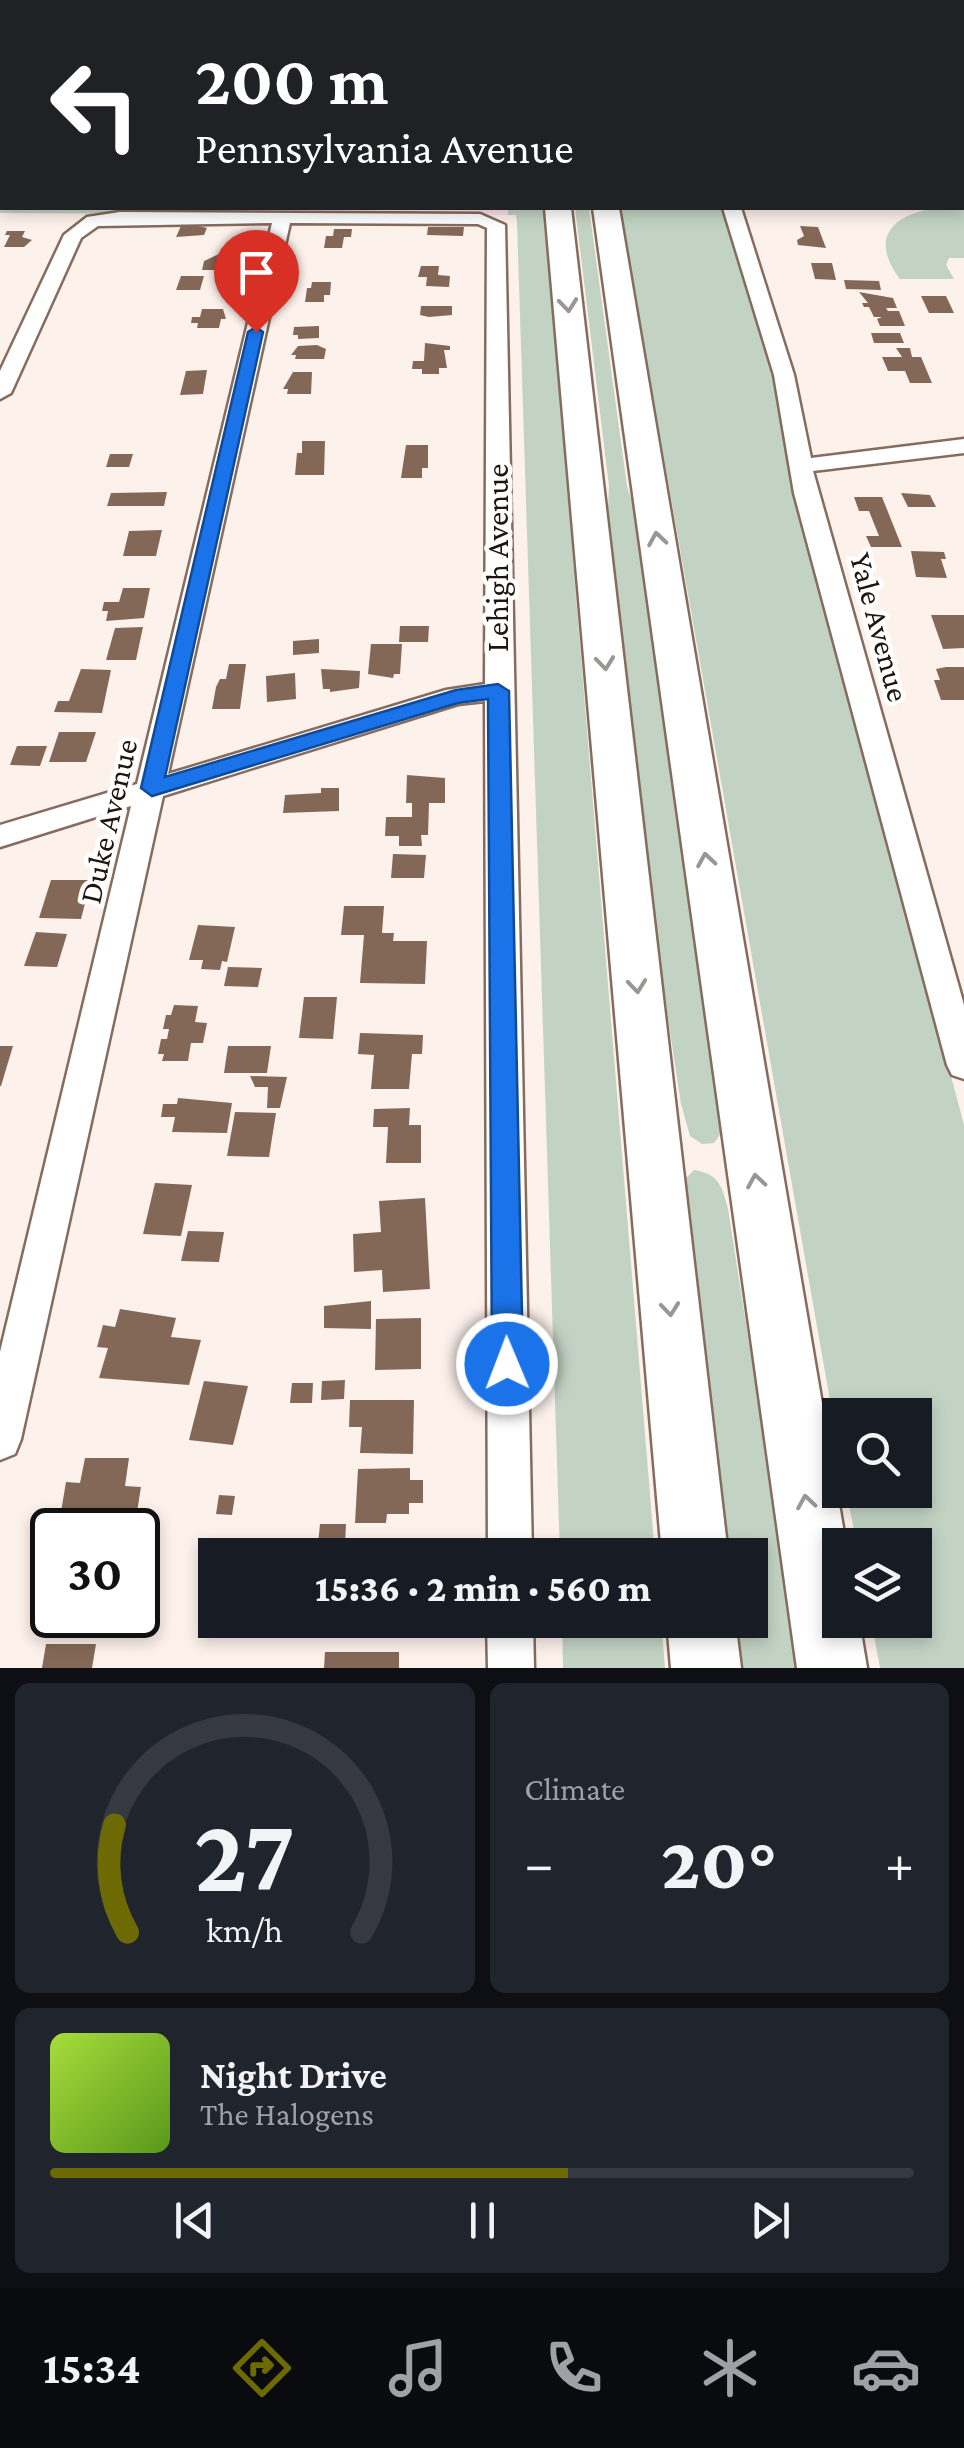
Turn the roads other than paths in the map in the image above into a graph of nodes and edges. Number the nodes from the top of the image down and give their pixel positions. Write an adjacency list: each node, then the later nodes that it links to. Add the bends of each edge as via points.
1 (558, 210): 14 (highway, one-way to 14)
2 (606, 210): 19 (highway, one-way to 2)
3 (733, 210): 7 (street, Yale Avenue, via 784,375)
4 (282, 218): 5 (street, via 120,217 88,224 70,240); 8 (street, Lehigh Avenue, via 494,222); 9 (street, Duke Avenue)
5 (0, 393)
6 (964, 446): 7 (street)
7 (803, 466): 11 (street, Yale Avenue)
8 (498, 691): 9 (street, via 456,696); 13 (street, Lehigh Avenue)
9 (152, 788): 10 (street); 12 (street, Duke Avenue)
10 (0, 836)
11 (964, 1065)
12 (0, 1439)
13 (510, 1538)
14 (693, 1538)
15 (510, 1638): 17 (street)
16 (704, 1638): 18 (highway)
17 (511, 1668)
18 (706, 1668)
19 (832, 1668)

